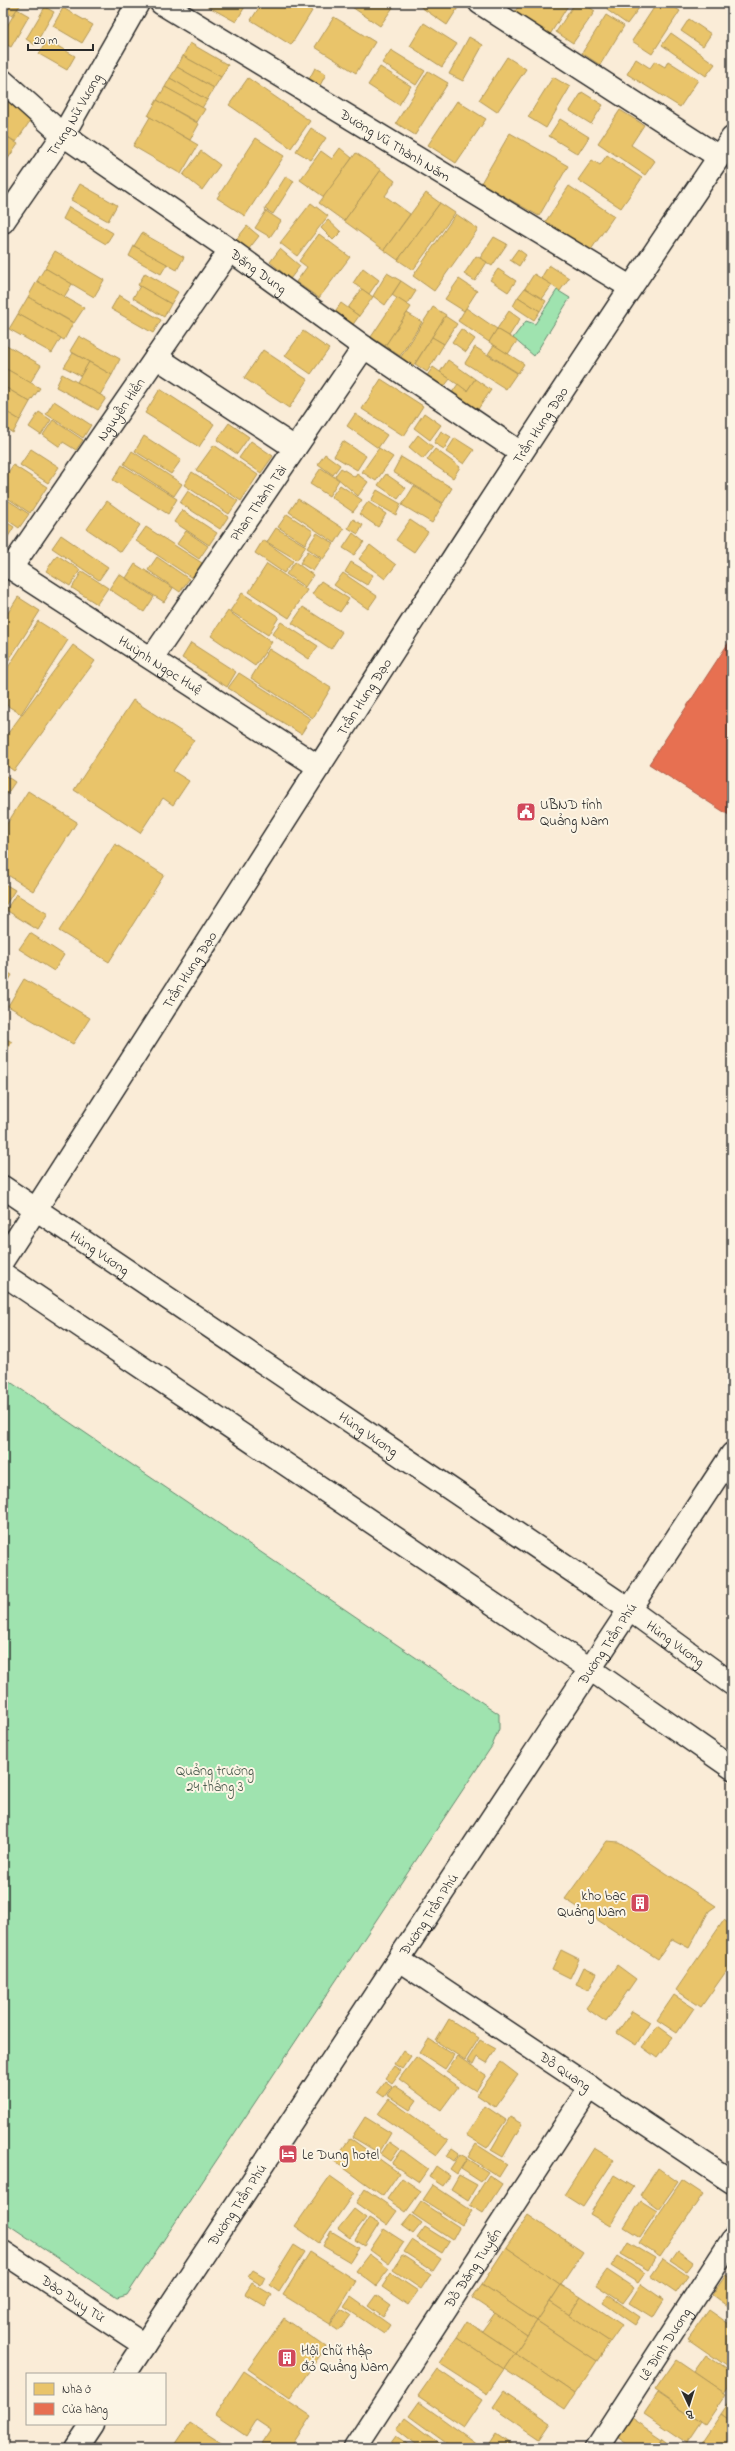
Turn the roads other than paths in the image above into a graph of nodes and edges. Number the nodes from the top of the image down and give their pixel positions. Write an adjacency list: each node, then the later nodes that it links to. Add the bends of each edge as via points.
1 (138, 3): 5 (street, Trưng Nữ Vương)
2 (161, 3): 10 (street, Đường Vũ Thành Năm, via 625,284)
3 (480, 3): 7 (street)
4 (3, 81): 5 (street, Đặng Dung)
5 (63, 135): 8 (street, Trưng Nữ Vương); 9 (street, Đặng Dung)
6 (732, 138): 7 (street, Trần Hưng Đạo)
7 (719, 157): 10 (street, Trần Hưng Đạo)
8 (3, 222)
9 (230, 250): 11 (street, Đặng Dung); 12 (street, Nguyễn Hiền)
10 (631, 285): 14 (street, Trần Hưng Đạo)
11 (364, 348): 13 (street, Phan Thành Tài); 14 (street, Đặng Dung)
12 (156, 356): 13 (street); 15 (street, Nguyễn Hiền)
13 (295, 448): 16 (street, Phan Thành Tài)
14 (521, 453): 17 (street, Trần Hưng Đạo)
15 (7, 566): 16 (street, Huỳnh Ngọc Huệ)
16 (152, 658): 17 (street, Huỳnh Ngọc Huệ)
17 (319, 767): 19 (street, Trần Hưng Đạo)
18 (3, 1187): 19 (street, Hùng Vương)
19 (36, 1209): 20 (street, Trần Hưng Đạo); 23 (street, Hùng Vương)
20 (3, 1260)
21 (3, 1274): 24 (street)
22 (732, 1454): 23 (street, Đường Trần Phú)
23 (630, 1610): 24 (street, Đường Trần Phú); 25 (street, Hùng Vương)
24 (590, 1669): 26 (street); 27 (street, Đường Trần Phú)
25 (732, 1684)
26 (732, 1768)
27 (399, 1960): 28 (street, Đỗ Quang); 32 (street, Đường Trần Phú)
28 (590, 2087): 29 (street, Đỗ Quang); 36 (street, Đỗ Đăng Tuyển)
29 (732, 2182)
30 (732, 2240): 37 (street, Lê Đình Dương)
31 (3, 2252): 32 (street, Đào Duy Từ)
32 (144, 2345): 33 (street, Đường Trần Phú)
33 (126, 2373)
34 (91, 2425): 35 (street)
35 (76, 2448)
36 (355, 2448)
37 (597, 2448)

